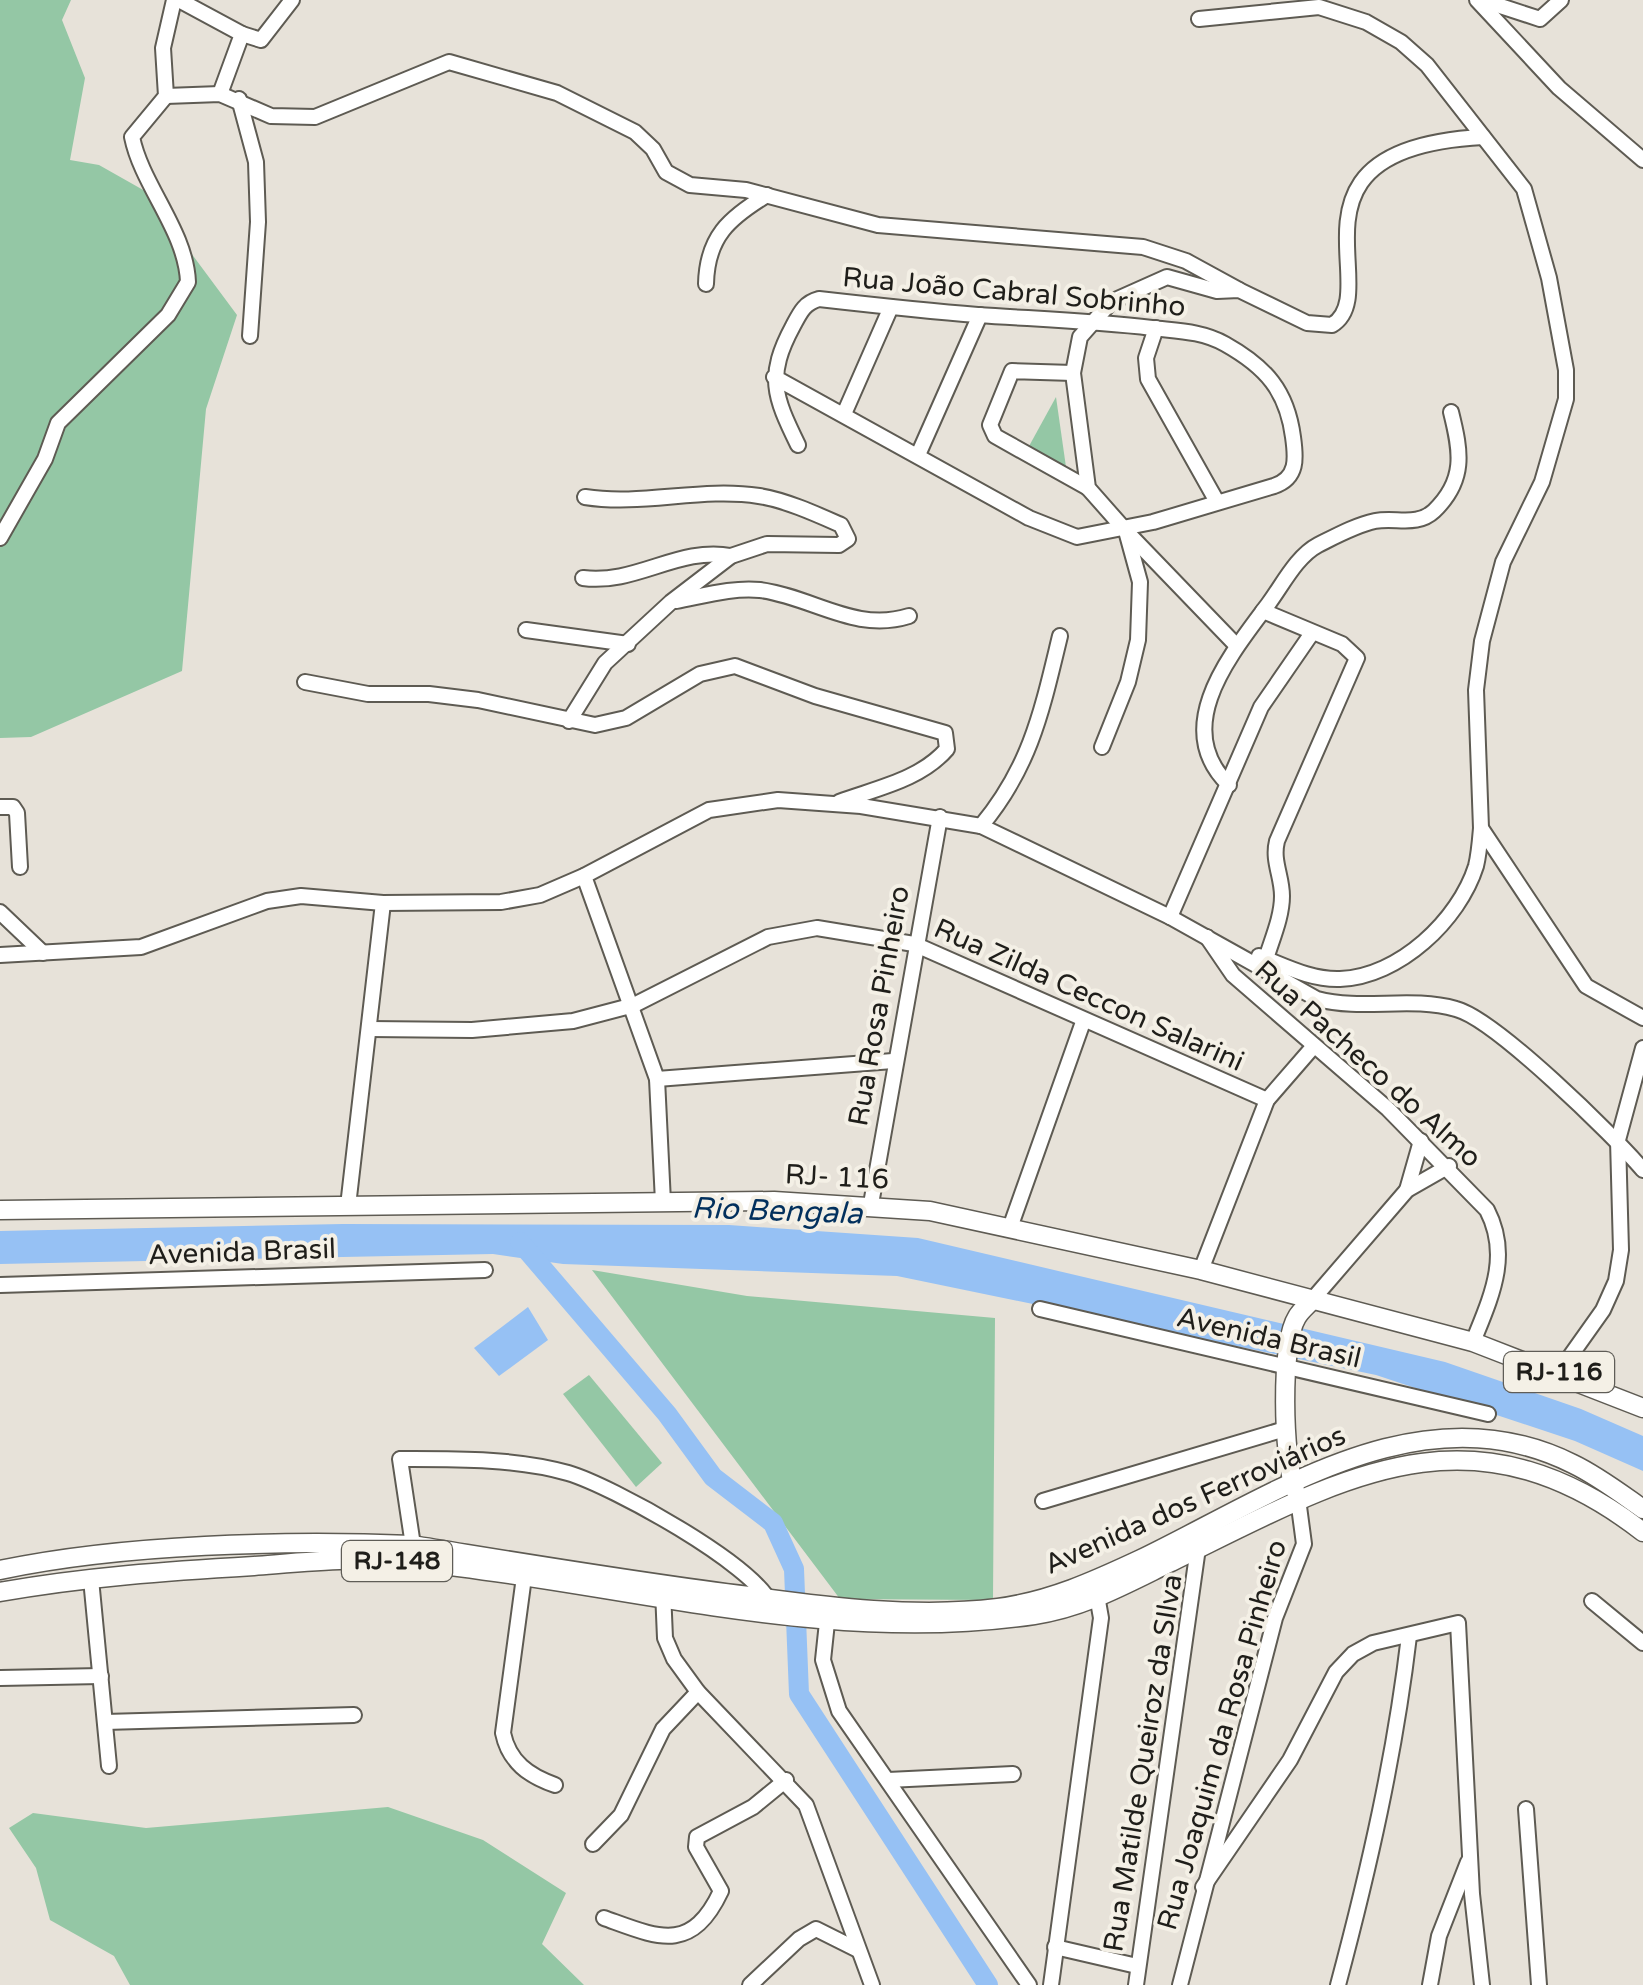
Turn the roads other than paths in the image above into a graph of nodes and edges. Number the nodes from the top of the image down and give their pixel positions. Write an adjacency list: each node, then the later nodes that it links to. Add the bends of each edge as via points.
1 (176, 0): 7 (street); 9 (street, via 163,48)
2 (292, 0): 7 (street, via 260,40)
3 (1479, 0): 4 (street, via 1540,19); 12 (street, via 1559,88)
4 (1560, 0)
5 (1325, 4): 6 (street); 11 (street, via 1401,42 1452,93)
6 (1199, 19)
7 (242, 34): 8 (street)
8 (220, 94): 9 (street); 10 (street)
9 (166, 96): 31 (street, via 132,137 139,170 188,270 184,294 58,423)
10 (239, 100): 13 (street, via 285,118 329,114 449,62 557,93 635,132 675,180); 20 (street, via 256,162)
11 (1483, 137): 15 (street, via 1412,146 1366,176 1351,200 1345,310 1338,322 1307,323); 50 (street, via 1533,211 1566,370 1566,400 1542,482 1503,562 1482,642 1476,690)
12 (1643, 160)
13 (767, 195): 14 (street, via 721,227); 15 (street, via 878,224 1143,246)
14 (706, 284)
15 (1239, 290): 18 (street, via 1217,291 1180,278 1152,280 1111,302)
16 (891, 307): 17 (street, Rua João Cabral Sobrinho); 22 (street, Rua João Cabral Sobrinho, via 819,300 802,308 776,358); 24 (street)
17 (980, 315): 18 (street, Rua João Cabral Sobrinho); 26 (street)
18 (1094, 320): 19 (street, Rua João Cabral Sobrinho); 21 (street, via 1080,337)
19 (1156, 328): 29 (street, via 1146,358 1148,379); 29 (street, Rua João Cabral Sobrinho, via 1224,343 1271,376 1289,406 1296,463 1291,476)
20 (250, 336)
21 (1073, 373): 27 (street); 27 (street, via 1012,370 990,425 995,436)
22 (774, 377): 24 (street, Rua João Cabral Sobrinho); 25 (street)
23 (1450, 412): 35 (street, via 1461,468 1433,512 1418,521 1374,521 1316,546)
24 (844, 414): 26 (street, Rua João Cabral Sobrinho)
25 (798, 445)
26 (918, 455): 30 (street, Rua João Cabral Sobrinho, via 1077,538)
27 (1088, 488): 30 (street)
28 (585, 498): 32 (street, via 621,503 760,496 836,522 848,534 842,545 767,544)
29 (1216, 500): 30 (street, Rua João Cabral Sobrinho)
30 (1125, 530): 41 (street); 44 (street, via 1141,599 1128,682)
31 (0, 538)
32 (731, 556): 33 (street, via 702,552 630,578); 34 (street)
33 (582, 578)
34 (670, 602): 36 (street, via 758,590 860,621 884,624); 40 (street)
35 (1262, 612): 38 (street); 41 (street)
36 (909, 616)
37 (526, 630): 40 (street)
38 (1312, 633): 45 (street, via 1267,695); 60 (street, via 1349,647 1356,665 1277,840 1281,908)
39 (1060, 636): 49 (street, via 1020,774)
40 (628, 644): 43 (street, via 592,679)
41 (1235, 644): 45 (street, via 1223,662 1206,728 1209,762)
42 (305, 682): 43 (street, via 368,694 478,700)
43 (570, 721): 46 (street, via 610,723 672,686 736,666 945,733 947,748 935,763)
44 (1102, 747)
45 (1230, 785): 55 (street)
46 (834, 804): 48 (street); 52 (street, via 728,804)
47 (0, 807): 51 (street, via 18,813)
48 (940, 818): 49 (street); 57 (street, Rua Rosa Pinheiro)
49 (981, 826): 55 (street)
50 (1482, 828): 60 (street, via 1476,866 1453,912 1416,948 1342,979 1310,976); 62 (street, via 1586,986)
51 (20, 867)
52 (584, 876): 53 (street, via 501,902); 61 (street)
53 (383, 903): 59 (street, via 267,900 142,947); 64 (street)
54 (0, 912): 59 (street)
55 (1170, 917): 56 (street)
56 (1206, 936): 60 (street); 65 (street, Rua Pacheco do Almo, via 1233,976); 71 (street, via 1336,1004 1419,1002 1460,1009)
57 (914, 944): 61 (street, Rua Zilda Ceccon Salarini, via 793,929); 63 (street, Rua Zilda Ceccon Salarini); 67 (street, Rua Rosa Pinheiro)
58 (0, 954): 59 (street)
59 (43, 954)
60 (1266, 958)
61 (634, 1005): 64 (street, Rua Zilda Ceccon Salarini, via 524,1028); 68 (street)
62 (1643, 1018)
63 (1083, 1022): 69 (street, Rua Zilda Ceccon Salarini); 79 (street)
64 (370, 1029): 77 (street)
65 (1313, 1047): 69 (street); 70 (street, Rua Pacheco do Almo)
66 (1643, 1048): 71 (street)
67 (893, 1062): 68 (street); 76 (street, Rua Rosa Pinheiro)
68 (657, 1079): 75 (street)
69 (1267, 1100): 81 (street)
70 (1422, 1140): 72 (street, Rua Pacheco do Almo); 74 (street)
71 (1618, 1140): 73 (street); 87 (street, via 1616,1281)
72 (1449, 1166): 74 (street); 85 (street, Rua Pacheco do Almo, via 1498,1230 1494,1292)
73 (1643, 1170)
74 (1407, 1190): 83 (street)
75 (663, 1202): 76 (main road, RJ- 116 / RJ-116); 77 (main road, RJ- 116 / RJ-116)
76 (871, 1204): 79 (main road, RJ- 116 / RJ-116)
77 (348, 1206): 78 (main road, RJ- 116 / RJ-116)
78 (0, 1210)
79 (1012, 1225): 81 (main road, RJ- 116 / RJ-116)
80 (485, 1270): 82 (street, Avenida Brasil)
81 (1202, 1270): 83 (main road, RJ- 116 / RJ-116)
82 (0, 1285)
83 (1313, 1299): 85 (main road, RJ- 116 / RJ-116); 86 (main road, via 1295,1318)
84 (1040, 1309): 86 (street, Avenida Brasil)
85 (1473, 1342): 87 (main road, RJ- 116 / RJ-116)
86 (1288, 1364): 89 (street, Avenida Brasil); 90 (main road)
87 (1559, 1372): 88 (main road, RJ- 116 / RJ-116)
88 (1643, 1408)
89 (1488, 1414)
90 (1286, 1429): 91 (main road); 92 (street)
91 (1295, 1490): 93 (main road, via 1442,1459 1518,1468); 95 (main road); 123 (street, Rua Joaquim da Rosa Pinheiro, via 1304,1544 1275,1618)
92 (1043, 1501)
93 (1635, 1514): 94 (main road)
94 (1643, 1532)
95 (1199, 1540): 102 (main road); 127 (street, Rua Matilde Queiroz da SIlva)
96 (125, 1553): 97 (main road, via 300,1545); 98 (main road); 99 (main road)
97 (414, 1554): 99 (main road, RJ-148); 100 (main road, RJ-148); 103 (main road); 106 (street, via 400,1459 531,1466 598,1485 742,1570)
98 (0, 1569)
99 (127, 1574): 101 (main road, RJ-148)
100 (524, 1577): 103 (main road, RJ-148); 119 (street, via 503,1734 530,1776)
101 (91, 1579): 104 (main road, RJ-148); 110 (street)
102 (1096, 1590): 107 (main road, via 1041,1614 979,1622 906,1626); 125 (street, via 1102,1618)
103 (663, 1591): 106 (main road); 112 (street, via 665,1638)
104 (0, 1592)
105 (1592, 1601): 109 (street)
106 (781, 1608): 107 (main road)
107 (821, 1613): 118 (street, via 823,1660 839,1711)
108 (1409, 1636): 122 (street, via 1458,1623); 123 (street, via 1373,1643 1336,1672 1290,1760); 134 (street, via 1377,1830)
109 (1643, 1643)
110 (101, 1676): 111 (street); 114 (street)
111 (0, 1678)
112 (698, 1692): 117 (street); 121 (street, via 664,1729 621,1815)
113 (354, 1716): 114 (street)
114 (105, 1722): 115 (street)
115 (109, 1766)
116 (1013, 1774): 118 (street)
117 (786, 1780): 124 (street, via 753,1807 697,1836 696,1847 720,1891 688,1932 664,1939); 126 (street, via 817,1827)
118 (888, 1780): 130 (street)
119 (555, 1785)
120 (1526, 1809): 137 (street)
121 (593, 1844)
122 (1470, 1857): 135 (street, via 1439,1936); 136 (street)
123 (1204, 1887): 133 (street, Rua Joaquim da Rosa Pinheiro)
124 (604, 1918)
125 (1056, 1947): 127 (street); 131 (street)
126 (859, 1950): 128 (street, via 816,1929); 129 (street)
127 (1137, 1966): 132 (street, Rua Matilde Queiroz da SIlva)
128 (750, 1985)
129 (872, 1985)
130 (1029, 1985)
131 (1050, 1985)
132 (1136, 1985)
133 (1180, 1985)
134 (1338, 1985)
135 (1430, 1985)
136 (1482, 1985)
137 (1539, 1985)

